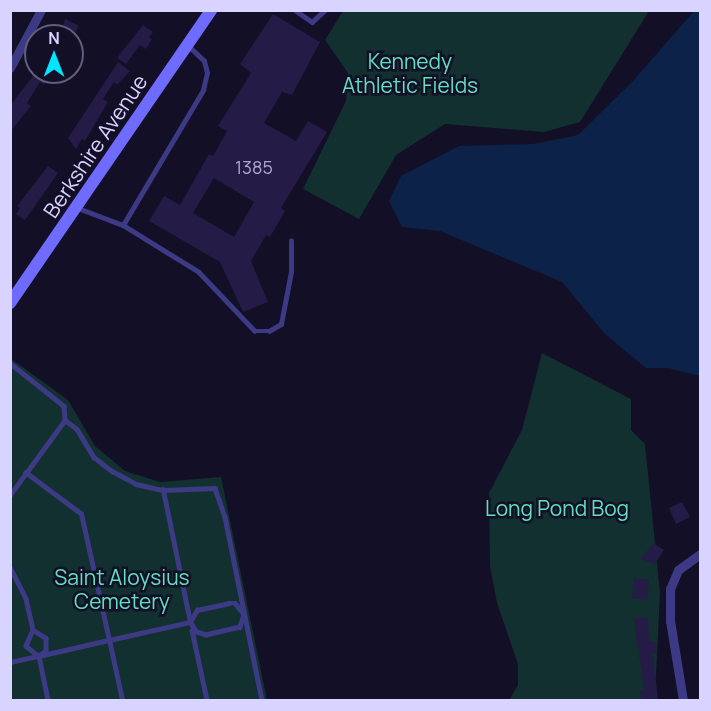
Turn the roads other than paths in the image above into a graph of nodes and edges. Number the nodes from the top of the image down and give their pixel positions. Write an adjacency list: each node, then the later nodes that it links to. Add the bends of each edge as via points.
1 (210, 10): 5 (main road, Berkshire Avenue)
2 (295, 10): 3 (lane, via 312,22)
3 (325, 10)
4 (41, 11): 6 (street)
5 (188, 45): 7 (main road, Berkshire Avenue); 8 (lane, via 204,61 207,74 203,90)
6 (10, 68)
7 (78, 208): 8 (lane); 10 (main road, Berkshire Avenue)
8 (123, 225): 9 (lane, via 199,272 255,331 269,331 281,324 291,272)
9 (291, 241)
10 (10, 303)
11 (10, 363): 12 (lane, via 64,406)
12 (65, 420): 13 (lane); 14 (lane, via 77,429 94,457 112,471 136,484)
13 (26, 473): 15 (lane); 21 (lane, via 81,514)
14 (163, 490): 18 (lane, via 219,491); 19 (lane)
15 (10, 495)
16 (700, 554): 28 (street, via 678,570 670,590 670,621)
17 (10, 567): 20 (lane, via 26,599)
18 (244, 614): 19 (lane, via 229,603 197,610); 19 (lane, via 240,627 206,635 196,632); 27 (lane)
19 (190, 622): 21 (lane); 26 (lane)
20 (33, 630): 22 (lane, via 26,646); 22 (lane, via 46,638 46,651)
21 (109, 640): 22 (lane); 25 (lane)
22 (39, 656): 23 (lane); 24 (lane)
23 (10, 662)
24 (48, 700)
25 (122, 700)
26 (207, 700)
27 (262, 700)
28 (683, 700)

